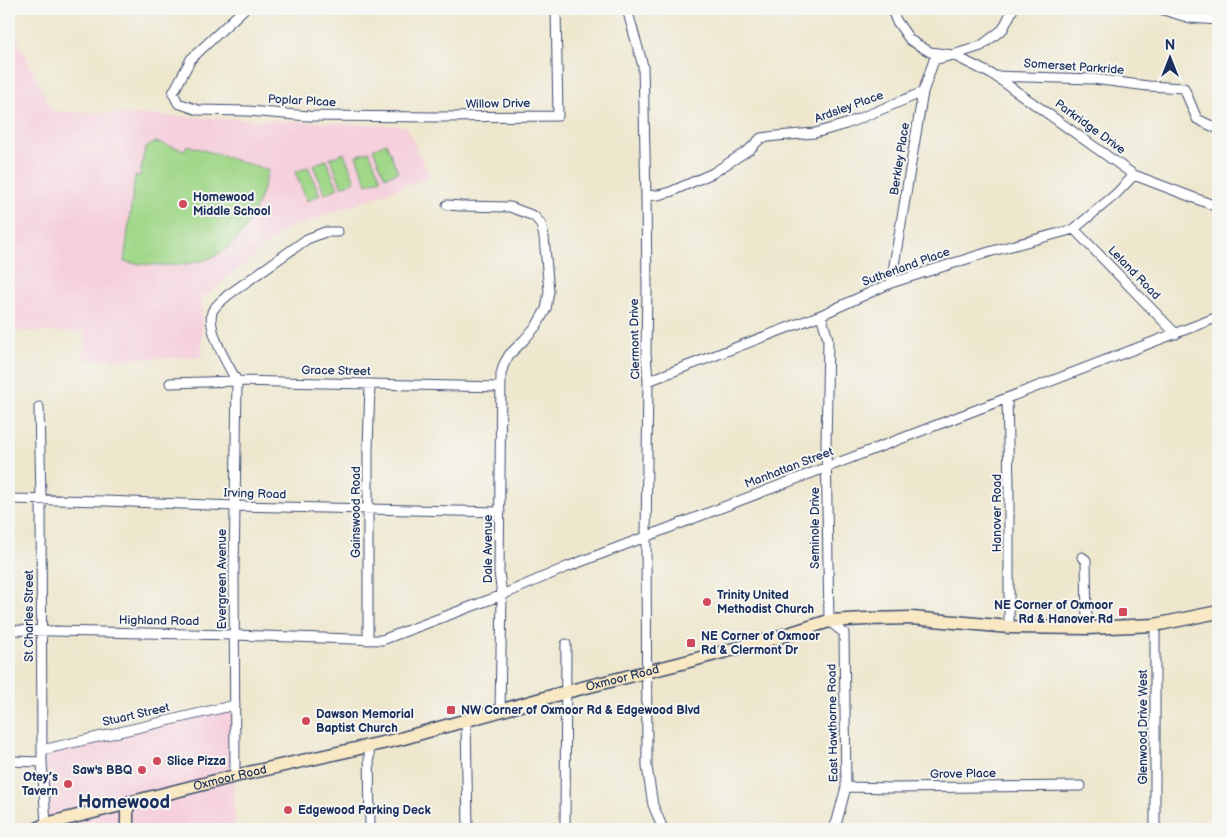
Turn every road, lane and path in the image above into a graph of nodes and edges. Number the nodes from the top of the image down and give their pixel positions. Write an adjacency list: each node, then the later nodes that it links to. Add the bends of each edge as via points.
1 (244, 9): 11 (street, Poplar Plcae, via 191,59 173,93 178,103 198,110 309,116)
2 (556, 9): 11 (street, Willow Drive, via 558,116)
3 (627, 9): 14 (street, Clermont Drive, via 643,66)
4 (892, 9): 8 (street, via 910,40 930,52)
5 (1014, 9): 8 (street, via 1003,29 981,46)
6 (1160, 9): 7 (street, via 1190,18)
7 (1218, 20)
8 (953, 55): 9 (street, Parkridge Drive); 10 (street, Berkley Place, via 934,60)
9 (995, 76): 12 (street, Somerset Parkride, via 1093,79 1184,88 1196,119); 13 (street, Parkridge Drive)
10 (923, 92): 14 (street, Ardsley Place, via 846,124 815,133 761,138 713,173 670,192); 19 (street, Berkley Place)
11 (438, 117)
12 (1218, 129)
13 (1134, 175): 16 (street, Parkridge Drive); 17 (street, Sutherland Place)
14 (646, 196): 24 (street, Clermont Drive)
15 (447, 205): 27 (street, Dale Avenue, via 510,206 534,216 541,224 549,291 546,309 537,325 504,364)
16 (1218, 206)
17 (1074, 229): 19 (street, Sutherland Place); 22 (street, Leland Road)
18 (338, 232): 23 (street, via 325,232 307,239 218,303 212,312 212,323 224,359)
19 (891, 283): 20 (street, Sutherland Place)
20 (821, 315): 24 (street, Sutherland Place); 30 (street, Seminole Drive, via 828,338)
21 (1218, 317): 22 (street, Manhattan Street)
22 (1176, 334): 28 (street, Manhattan Street)
23 (237, 381): 25 (street, Grace Street); 26 (street, Grace Street); 33 (street, Evergreen Avenue)
24 (648, 381): 36 (street, Clermont Drive)
25 (170, 383)
26 (370, 384): 27 (street, Grace Street); 34 (street, Gainswood Road)
27 (500, 388): 35 (street, Dale Avenue)
28 (1007, 399): 30 (street, Manhattan Street); 42 (street, Hanover Road)
29 (39, 407): 32 (street, St Charles Street)
30 (828, 466): 36 (street, Manhattan Street); 40 (street, Seminole Drive)
31 (9, 499): 32 (street, Irving Road)
32 (42, 499): 33 (street, Irving Road); 45 (street, St Charles Street)
33 (236, 506): 34 (street, Irving Road); 46 (street, Evergreen Avenue)
34 (369, 509): 35 (street, Irving Road); 47 (street, Gainswood Road)
35 (500, 512): 38 (street, Dale Avenue)
36 (646, 537): 38 (street, Manhattan Street, via 567,566); 49 (street, Clermont Drive)
37 (1082, 557): 43 (street, via 1086,560)
38 (502, 595): 47 (street, Manhattan Street, via 382,640); 52 (street, Dale Avenue)
39 (1218, 612): 41 (main road, Oxmoor Road)
40 (829, 621): 42 (main road, Oxmoor Road, via 912,618); 49 (main road, Oxmoor Road); 60 (street, East Hawthorne Road, via 844,633)
41 (1155, 625): 43 (main road, Oxmoor Road); 69 (street, Glenwood Drive West)
42 (1009, 627): 43 (main road, Oxmoor Road)
43 (1087, 628)
44 (9, 630): 45 (street, Highland Road)
45 (42, 631): 46 (street, Highland Road); 55 (street, St Charles Street)
46 (234, 635): 47 (street, Highland Road); 51 (street, Evergreen Avenue)
47 (368, 640)
48 (566, 644): 50 (street)
49 (647, 671): 50 (main road, Oxmoor Road); 67 (street, Clermont Drive, via 647,767 653,806)
50 (566, 692): 52 (main road, Oxmoor Road); 66 (street)
51 (236, 705): 55 (street, Stuart Street); 58 (street, Evergreen Avenue)
52 (500, 711): 53 (main road, Oxmoor Road)
53 (466, 721): 54 (main road, Oxmoor Road); 65 (street)
54 (369, 746): 58 (main road, Oxmoor Road); 64 (street)
55 (42, 750): 57 (street, St Charles Street)
56 (9, 761): 57 (street)
57 (42, 762): 62 (street, St Charles Street)
58 (236, 776): 61 (main road, Oxmoor Road)
59 (1081, 786): 60 (street, Grove Place)
60 (846, 787): 68 (street, East Hawthorne Road)
61 (127, 804): 62 (main road, Oxmoor Road); 63 (main road)
62 (41, 827)
63 (127, 829)
64 (370, 829)
65 (468, 829)
66 (565, 829)
67 (662, 829)
68 (833, 829)
69 (1156, 829)

